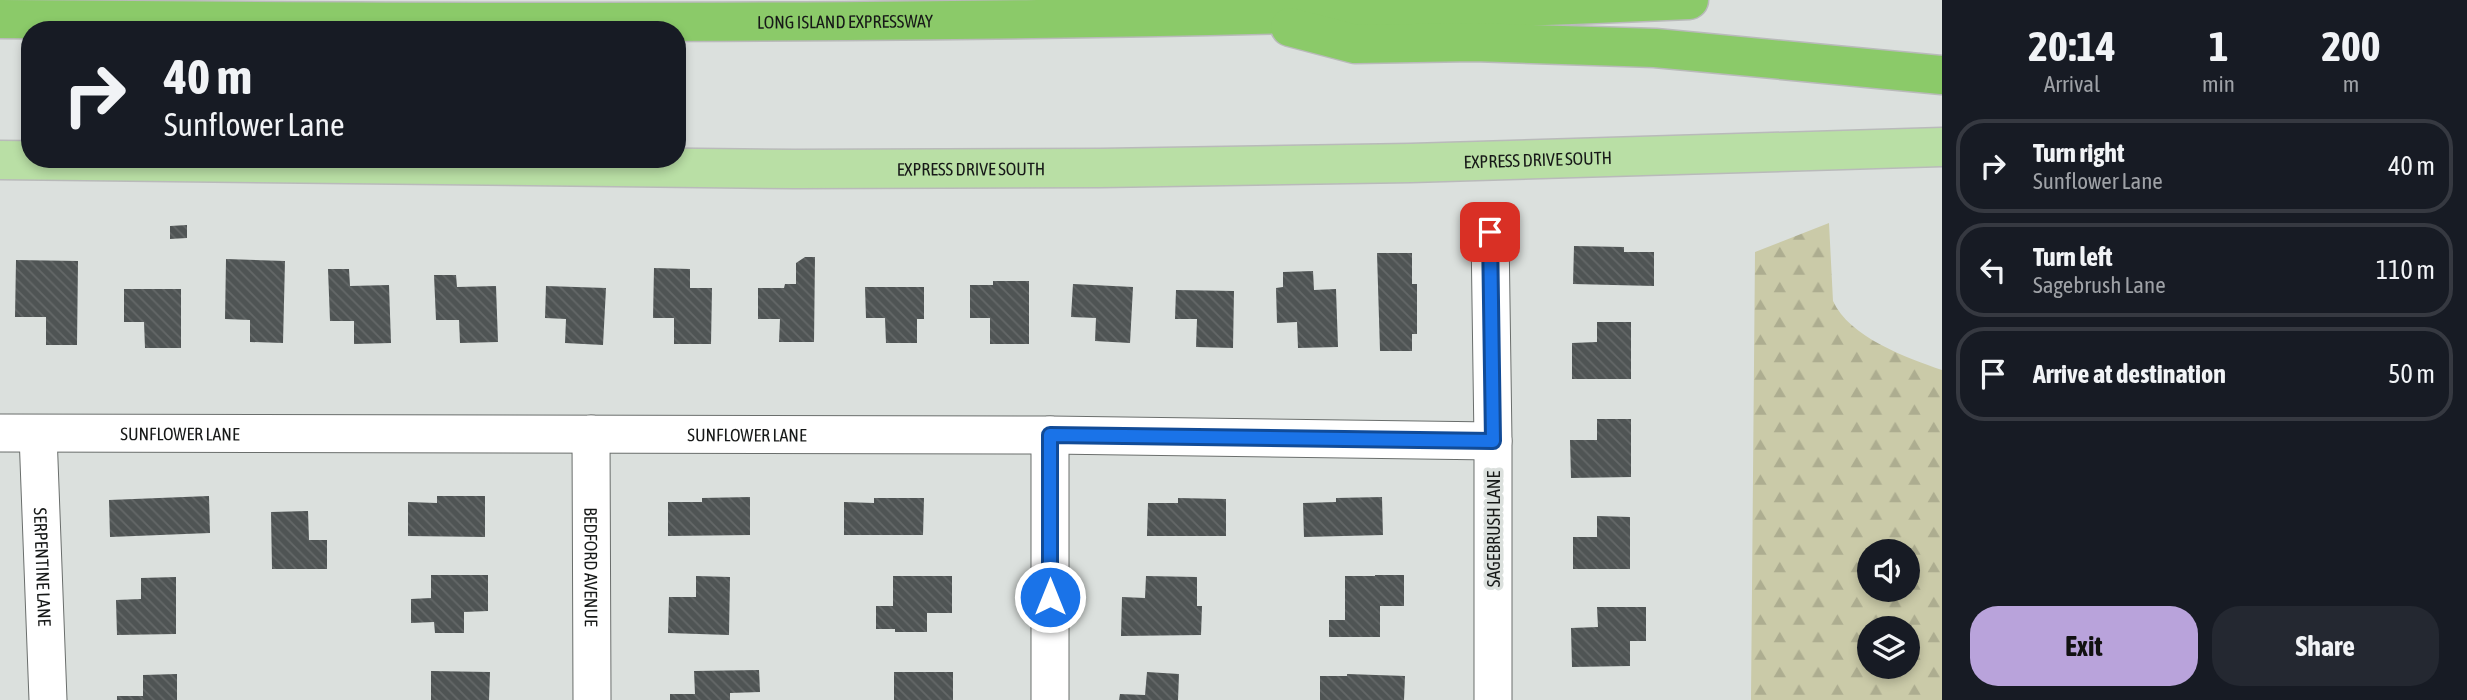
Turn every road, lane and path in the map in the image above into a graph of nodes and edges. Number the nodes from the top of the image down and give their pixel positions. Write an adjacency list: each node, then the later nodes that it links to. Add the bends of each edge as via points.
1 (1689, 0): 2 (highway, LONG ISLAND EXPRESSWAY)
2 (1240, 15): 5 (highway, LONG ISLAND EXPRESSWAY); 6 (highway, via 1355,44 1475,42 1656,48)
3 (0, 19): 4 (highway, LONG ISLAND EXPRESSWAY)
4 (331, 21)
5 (686, 23)
6 (1942, 75)
7 (1942, 147): 10 (main road, EXPRESS DRIVE SOUTH, via 1114,168)
8 (0, 160): 9 (main road, EXPRESS DRIVE SOUTH)
9 (21, 160)
10 (686, 168)
11 (1490, 232): 16 (street, SAGEBRUSH LANE)
12 (0, 433): 13 (street, SUNFLOWER LANE)
13 (38, 434): 14 (street, SUNFLOWER LANE); 17 (street, SERPENTINE LANE)
14 (591, 434): 15 (street, SUNFLOWER LANE); 18 (street, BEDFORD AVENUE)
15 (1050, 435): 16 (street, SUNFLOWER LANE); 19 (street)
16 (1493, 441): 20 (street, SAGEBRUSH LANE)
17 (48, 700)
18 (592, 700)
19 (1050, 700)
20 (1493, 700)

